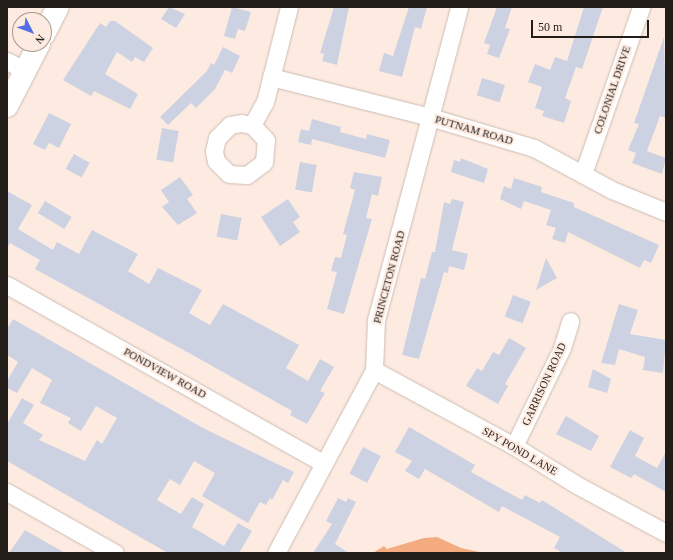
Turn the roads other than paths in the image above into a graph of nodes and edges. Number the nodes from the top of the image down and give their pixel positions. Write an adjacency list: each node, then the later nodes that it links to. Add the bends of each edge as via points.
1 (58, 7): 5 (main road)
2 (289, 7): 8 (street)
3 (459, 7): 10 (street, PRINCETON ROAD)
4 (641, 7): 12 (street, COLONIAL DRIVE)
5 (52, 19)
6 (31, 52): 7 (main road)
7 (16, 66): 9 (main road)
8 (271, 77): 10 (street, PUTNAM ROAD); 11 (street, via 265,102)
9 (7, 106)
10 (430, 117): 12 (street, PUTNAM ROAD, via 534,148); 16 (street, PRINCETON ROAD, via 376,320)
11 (252, 125)
12 (583, 174): 13 (street, PUTNAM ROAD, via 612,190)
13 (666, 212)
14 (7, 285): 18 (street, PONDVIEW ROAD)
15 (570, 321): 17 (street, GARRISON ROAD, via 562,348)
16 (374, 370): 17 (street, SPY POND LANE); 18 (street, PRINCETON ROAD)
17 (514, 446): 20 (street, SPY POND LANE, via 577,485)
18 (323, 463): 22 (street, PRINCETON ROAD)
19 (7, 492): 21 (street)
20 (666, 534)
21 (115, 553)
22 (276, 553)

